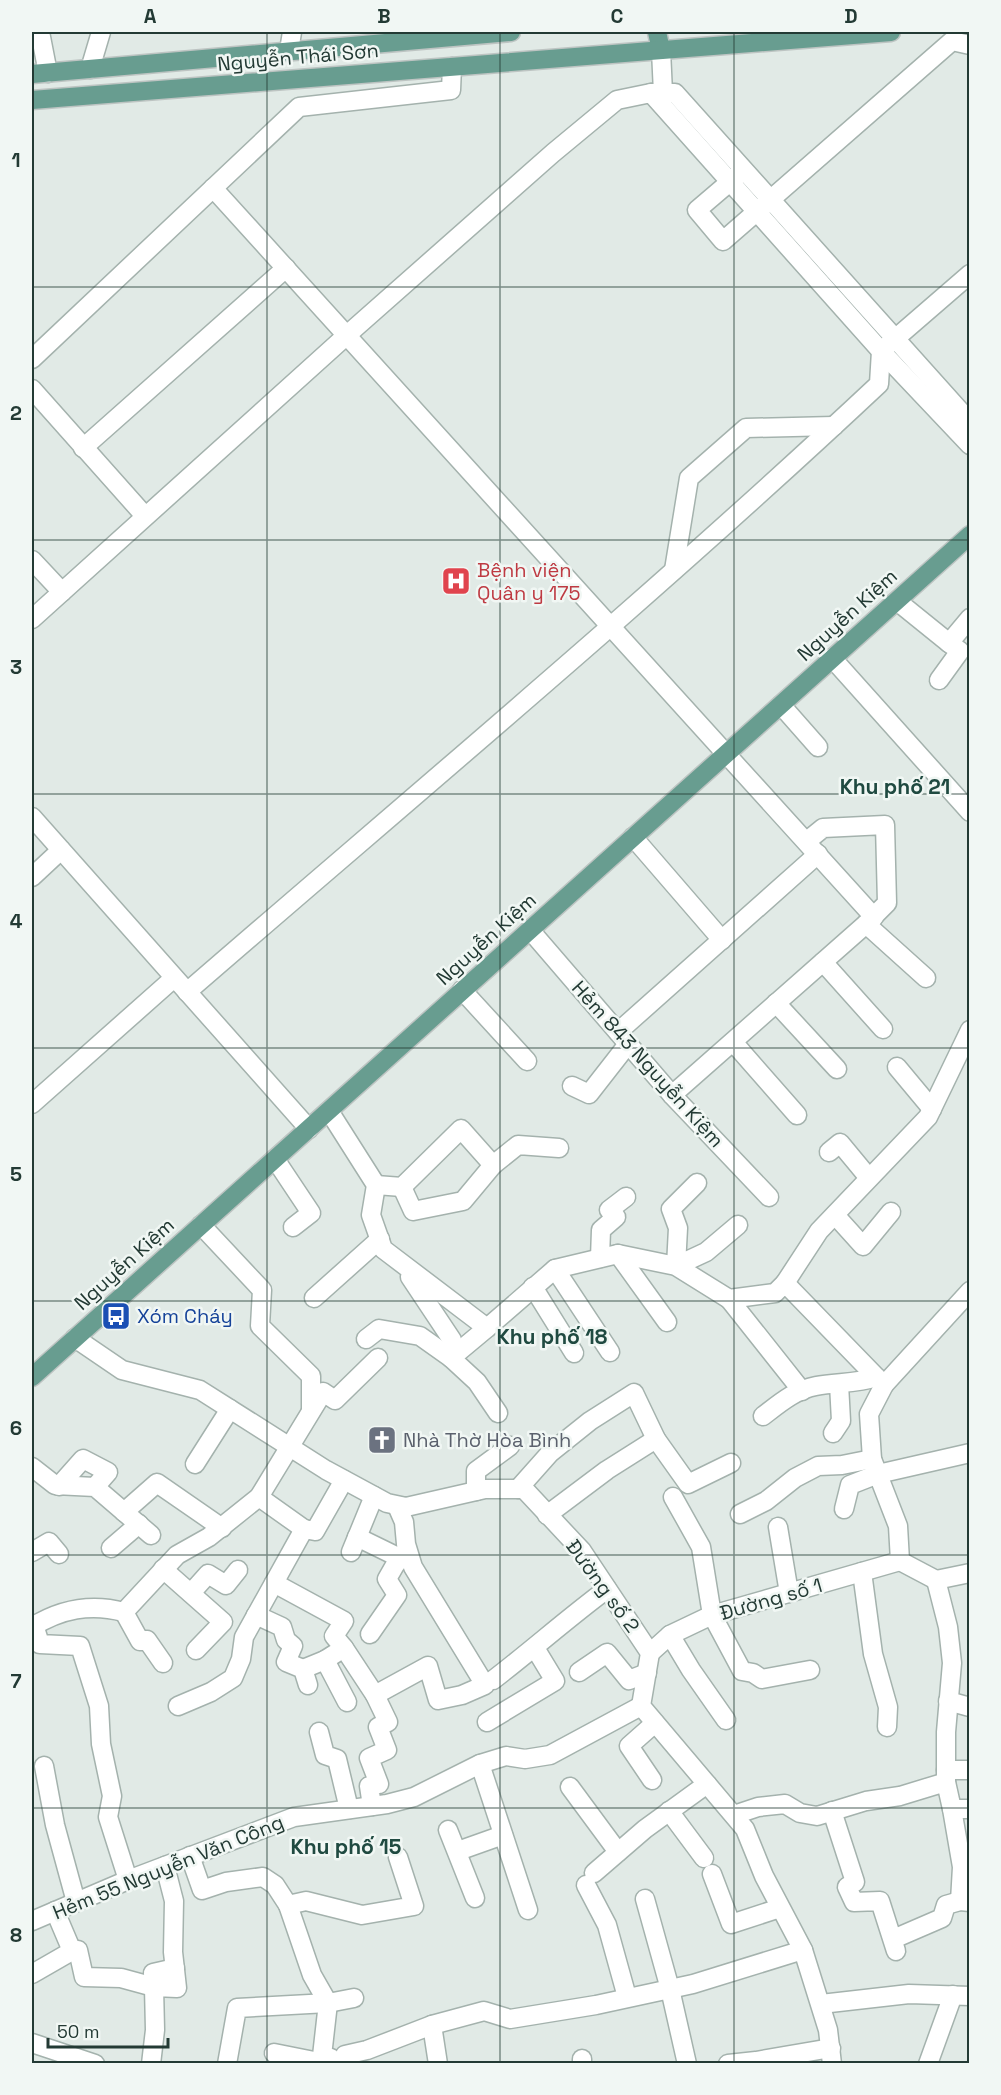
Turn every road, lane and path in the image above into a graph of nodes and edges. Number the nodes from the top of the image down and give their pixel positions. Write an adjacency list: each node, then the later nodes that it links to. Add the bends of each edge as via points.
1 (40, 32): 13 (street)
2 (101, 32): 12 (street)
3 (292, 32): 10 (street)
4 (511, 32): 7 (main road, Nguyễn Thái Sơn)
5 (657, 32): 9 (main road)
6 (891, 32): 9 (main road, Nguyễn Thái Sơn)
7 (441, 35): 10 (main road, Nguyễn Thái Sơn)
8 (969, 45): 18 (street, via 952,41)
9 (661, 50): 11 (main road, Nguyễn Thái Sơn); 14 (street)
10 (289, 51): 12 (main road, Nguyễn Thái Sơn)
11 (453, 67): 15 (main road, Nguyễn Thái Sơn); 17 (street, via 451,90 299,107)
12 (90, 69): 13 (main road, Nguyễn Thái Sơn)
13 (40, 73)
14 (657, 93): 16 (street); 21 (street, via 617,100)
15 (32, 100)
16 (737, 175): 18 (street); 18 (street, via 697,210 723,241)
17 (213, 188): 19 (street); 24 (street)
18 (764, 205): 22 (street); 23 (street)
19 (286, 268): 21 (street); 29 (street)
20 (969, 274): 22 (street)
21 (347, 336): 30 (street); 38 (street)
22 (896, 340): 23 (street); 26 (street)
23 (881, 351): 27 (street, via 879,384); 28 (street)
24 (32, 359)
25 (32, 389): 29 (street)
26 (969, 422)
27 (834, 426): 33 (street); 33 (street, via 746,428 690,478)
28 (969, 445)
29 (83, 448): 30 (street)
30 (145, 516): 34 (street)
31 (969, 535): 35 (main road, Nguyễn Kiệm)
32 (32, 560): 34 (street)
33 (674, 570): 38 (street)
34 (62, 592): 37 (street)
35 (897, 601): 39 (street); 40 (main road, Nguyễn Kiệm)
36 (969, 618): 39 (street)
37 (32, 619)
38 (610, 626): 44 (street); 58 (street)
39 (949, 643): 41 (street, via 960,651)
40 (832, 658): 42 (main road, Nguyễn Kiệm); 45 (street)
41 (939, 680)
42 (781, 705): 43 (street); 44 (main road, Nguyễn Kiệm)
43 (818, 747)
44 (726, 753): 47 (main road, Nguyễn Kiệm); 48 (street)
45 (969, 812)
46 (32, 817): 49 (street)
47 (633, 837): 52 (main road, Nguyễn Kiệm); 53 (street)
48 (812, 848): 51 (street); 51 (street, via 823,828 885,825 887,903); 53 (street)
49 (61, 850): 50 (street); 55 (street)
50 (32, 877)
51 (870, 920): 54 (street); 56 (street)
52 (530, 930): 57 (main road, Nguyễn Kiệm); 62 (street, Hẻm 843 Nguyễn Kiệm)
53 (722, 940): 62 (street)
54 (823, 962): 59 (street); 60 (street)
55 (174, 978): 58 (street); 69 (street)
56 (926, 978)
57 (462, 990): 64 (street); 71 (main road, Nguyễn Kiệm)
58 (187, 992): 73 (street)
59 (776, 1003): 63 (street); 66 (street)
60 (883, 1029)
61 (969, 1030): 70 (street)
62 (623, 1038): 67 (street, via 589,1094); 68 (street, Hẻm 843 Nguyễn Kiệm)
63 (733, 1042): 68 (street); 72 (street)
64 (527, 1061)
65 (897, 1067): 70 (street)
66 (837, 1069)
67 (572, 1086)
68 (672, 1095): 83 (street, Hẻm 843 Nguyễn Kiệm)
69 (32, 1104)
70 (932, 1109): 78 (street)
71 (328, 1111): 73 (main road, Nguyễn Kiệm); 80 (street)
72 (797, 1115)
73 (309, 1129): 76 (main road, Nguyễn Kiệm)
74 (559, 1148): 77 (street, via 518,1145)
75 (829, 1152): 78 (street, via 840,1143)
76 (275, 1159): 87 (main road, Nguyễn Kiệm); 88 (street, via 310,1213)
77 (493, 1165): 81 (street, via 463,1201 413,1211); 81 (street, via 461,1129)
78 (869, 1178): 85 (street)
79 (697, 1183): 92 (street, via 671,1209 678,1228)
80 (376, 1185): 81 (street); 89 (street, via 371,1215)
81 (402, 1187)
82 (626, 1197): 90 (street, via 609,1210 616,1217 601,1230)
83 (769, 1197)
84 (891, 1212): 85 (street, via 863,1246)
85 (835, 1215): 94 (street, via 819,1231)
86 (738, 1225): 92 (street, via 706,1252)
87 (201, 1226): 101 (main road, Nguyễn Kiệm); 112 (street, via 262,1290 260,1326 311,1376)
88 (293, 1227)
89 (380, 1239): 91 (street, via 383,1250); 97 (street)
90 (609, 1256): 92 (street); 93 (street); 99 (street)
91 (400, 1263): 100 (street); 103 (street)
92 (676, 1266): 98 (street)
93 (555, 1269): 95 (street); 104 (street)
94 (785, 1283): 98 (street, via 776,1293); 108 (street)
95 (533, 1287): 100 (street); 105 (street)
96 (969, 1291): 108 (street)
97 (314, 1298)
98 (729, 1299): 110 (street)
99 (667, 1322)
100 (487, 1328): 103 (street)
101 (75, 1338): 107 (main road, Nguyễn Kiệm); 111 (street, via 122,1370 200,1390)
102 (366, 1339): 103 (street, via 379,1329 420,1336)
103 (455, 1350): 113 (street)
104 (610, 1352)
105 (573, 1353)
106 (378, 1358): 112 (street, via 335,1400 322,1392)
107 (33, 1373)
108 (880, 1381): 109 (street); 122 (street, via 869,1414)
109 (839, 1384): 110 (street); 115 (street, via 841,1421)
110 (802, 1391): 114 (street, via 790,1395)
111 (230, 1409): 118 (street); 121 (street)
112 (311, 1409): 118 (street)
113 (498, 1413)
114 (763, 1416)
115 (832, 1433)
116 (656, 1439): 120 (street, via 688,1484); 127 (street, via 634,1393 550,1453); 136 (street)
117 (510, 1446): 128 (street, via 476,1471)
118 (290, 1448): 124 (street); 130 (street)
119 (969, 1453): 122 (street)
120 (731, 1463)
121 (195, 1464)
122 (875, 1466): 133 (street, via 850,1485); 135 (street, via 818,1466); 144 (street, via 898,1526)
123 (32, 1467): 125 (street)
124 (344, 1480): 129 (street); 139 (street, via 315,1531)
125 (59, 1486): 126 (street); 126 (street, via 83,1459 108,1472)
126 (95, 1487): 134 (street)
127 (518, 1489): 128 (street); 136 (street, Đường số 2, via 524,1489)
128 (476, 1491): 132 (street)
129 (374, 1496): 132 (street); 143 (street, via 354,1545)
130 (259, 1497): 138 (street); 139 (street)
131 (673, 1497): 155 (street, via 701,1546)
132 (397, 1506): 143 (street, via 404,1522)
133 (844, 1509)
134 (124, 1512): 138 (street, via 157,1483); 140 (street, via 145,1530)
135 (740, 1514)
136 (547, 1515): 151 (street, Đường số 2, via 582,1551)
137 (778, 1527): 153 (street)
138 (222, 1528): 145 (street, via 177,1555)
139 (304, 1529): 150 (street)
140 (111, 1548)
141 (32, 1552): 142 (street, via 49,1542)
142 (59, 1554)
143 (404, 1554): 159 (street, via 387,1579 398,1595); 173 (street, via 485,1684 462,1695 438,1700 428,1666)
144 (900, 1561): 147 (street, Đường số 1); 149 (street)
145 (163, 1569): 152 (street); 154 (street)
146 (238, 1570): 152 (street, via 226,1585 208,1574)
147 (862, 1572): 153 (street, Đường số 1); 182 (street, via 873,1654 888,1707)
148 (969, 1573): 149 (street)
149 (936, 1580): 166 (street)
150 (274, 1583): 156 (street); 161 (street, via 344,1621 334,1636)
151 (607, 1589): 162 (street); 165 (street, Đường số 2)
152 (190, 1593): 157 (street)
153 (789, 1593): 155 (street, Đường số 1)
154 (124, 1612): 158 (street, via 102,1606 69,1611); 168 (street, via 140,1641 147,1640)
155 (712, 1616): 160 (street, Đường số 1); 169 (street, via 742,1671 753,1672 762,1679)
156 (255, 1618): 157 (street); 167 (street, via 282,1627 286,1640 293,1646 286,1662 306,1677); 176 (street, via 244,1637 241,1659 232,1678)
157 (223, 1622): 163 (street)
158 (33, 1626): 164 (street)
159 (370, 1634)
160 (670, 1635): 165 (street, Đường số 1); 179 (street)
161 (344, 1648): 167 (street); 173 (street)
162 (535, 1648): 172 (street); 180 (street, via 555,1681)
163 (196, 1650)
164 (36, 1651): 206 (street, via 80,1646 99,1706 101,1744 112,1796 108,1817)
165 (650, 1653): 171 (street, Đường số 2)
166 (960, 1655): 174 (street, via 952,1663)
167 (325, 1660): 175 (street)
168 (163, 1663)
169 (810, 1671)
170 (579, 1672): 171 (street, via 607,1653 629,1680)
171 (647, 1673): 177 (street, Đường số 2)
172 (493, 1680)
173 (375, 1695): 191 (street, via 388,1722 378,1727 387,1750 369,1758 379,1784 369,1786)
174 (948, 1701): 178 (street); 187 (street)
175 (347, 1702)
176 (178, 1706)
177 (641, 1706): 181 (street); 184 (street, Hẻm 55 Nguyễn Văn Công, via 550,1755 525,1759 506,1756)
178 (969, 1707)
179 (726, 1720)
180 (487, 1722)
181 (655, 1723): 188 (street, via 629,1746); 189 (street)
182 (887, 1727)
183 (319, 1732): 192 (street, via 325,1755 337,1759)
184 (480, 1764): 191 (street, Hẻm 55 Nguyễn Văn Công, via 414,1797); 198 (street)
185 (44, 1766): 209 (street)
186 (969, 1770): 187 (street)
187 (946, 1776): 193 (street); 195 (street)
188 (652, 1780)
189 (707, 1784): 194 (street); 196 (street)
190 (570, 1787): 200 (street)
191 (372, 1806): 192 (street, Hẻm 55 Nguyễn Văn Công)
192 (349, 1809): 201 (street, Hẻm 55 Nguyễn Văn Công, via 294,1817)
193 (961, 1809): 210 (street)
194 (669, 1811): 200 (street); 203 (street)
195 (832, 1811): 196 (street, via 817,1816 800,1813 785,1804); 210 (street, via 855,1882 847,1887 850,1894 854,1902 880,1901 897,1944 942,1918 946,1905)
196 (734, 1815): 212 (street, via 746,1829)
197 (448, 1830): 199 (street)
198 (503, 1835): 199 (street); 213 (street)
199 (458, 1851): 207 (street)
200 (618, 1852): 222 (street, via 590,1879)
201 (190, 1856): 204 (street, Hẻm 55 Nguyễn Văn Công); 211 (street, via 202,1890 263,1877 275,1885)
202 (398, 1857): 211 (street, via 414,1906 362,1915 306,1901)
203 (704, 1858)
204 (165, 1866): 206 (street, Hẻm 55 Nguyễn Văn Công); 219 (street, via 174,1901 177,1988)
205 (712, 1875): 212 (street, via 731,1924)
206 (128, 1880): 209 (street, Hẻm 55 Nguyễn Văn Công)
207 (475, 1898)
208 (645, 1899): 220 (street)
209 (76, 1902): 214 (street, Hẻm 55 Nguyễn Văn Công)
210 (965, 1902)
211 (288, 1905): 224 (street, via 312,1975)
212 (780, 1908): 216 (street)
213 (528, 1910)
214 (55, 1911): 215 (street, Hẻm 55 Nguyễn Văn Công); 217 (street)
215 (32, 1921)
216 (803, 1950): 220 (street); 225 (street)
217 (72, 1951): 218 (street); 219 (street, via 78,1950 84,1977 122,1978)
218 (32, 1974)
219 (154, 1987): 234 (street)
220 (670, 1989): 222 (street); 237 (street)
221 (961, 1996): 225 (street, via 909,1994); 239 (street)
222 (627, 1997): 226 (street, via 510,2019 484,2011)
223 (354, 1998): 224 (street)
224 (328, 2003): 229 (street); 235 (street, via 237,2007)
225 (821, 2004): 230 (street)
226 (432, 2025): 231 (street, via 345,2055); 236 (street)
227 (32, 2043): 233 (street)
228 (274, 2053): 229 (street, via 319,2062)
229 (322, 2056): 231 (street)
230 (832, 2056): 232 (street)
231 (343, 2062)
232 (756, 2062): 238 (street)
233 (95, 2064)
234 (151, 2064)
235 (226, 2064)
236 (438, 2064)
237 (687, 2064)
238 (728, 2064)
239 (928, 2064)

